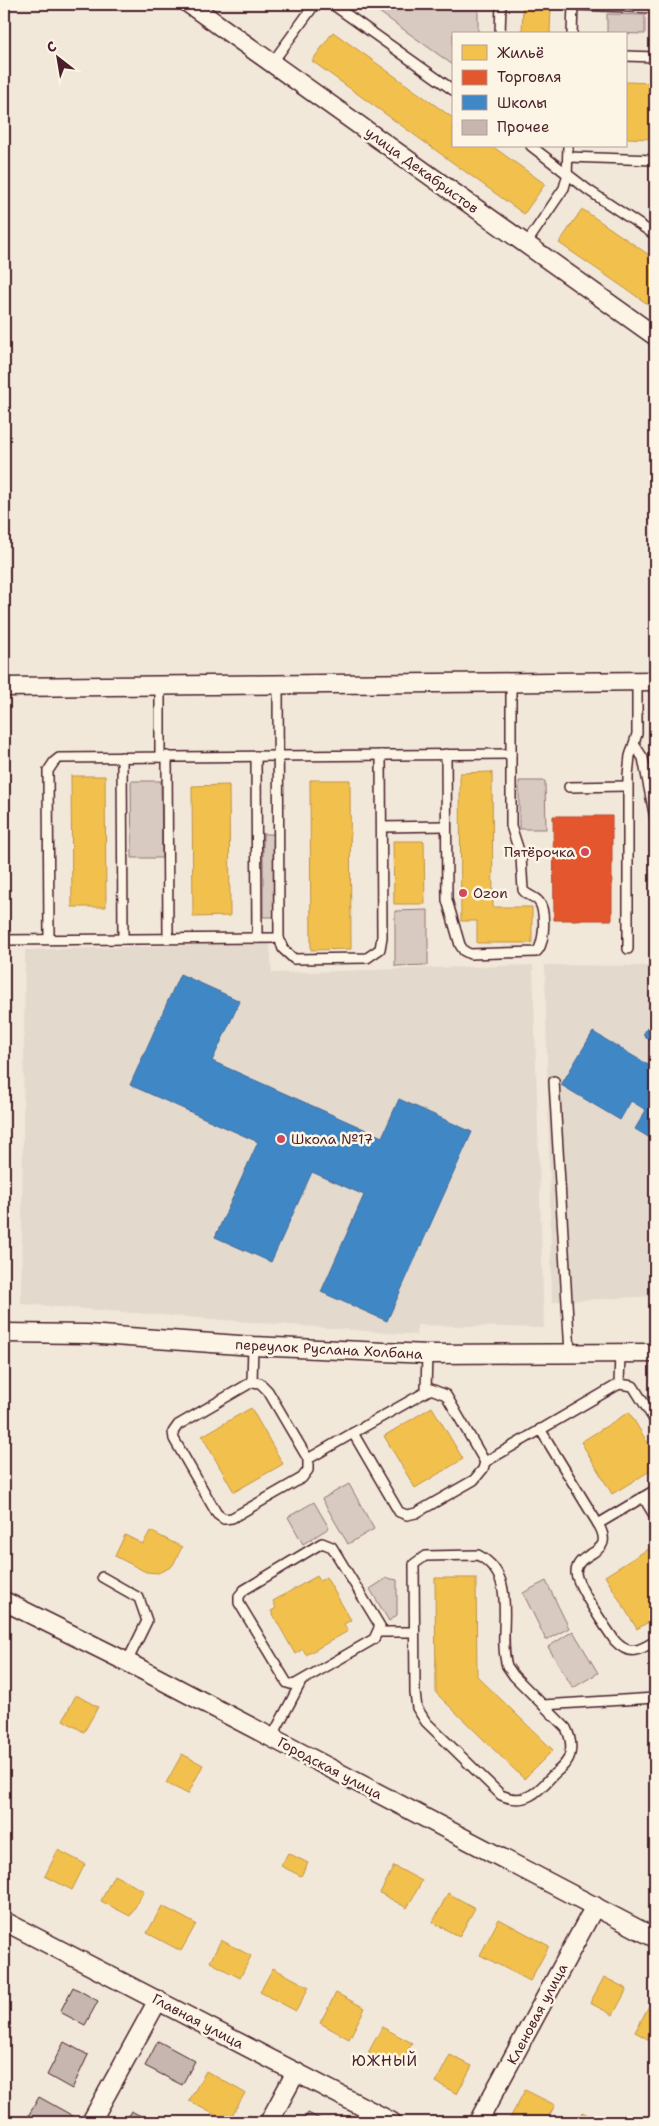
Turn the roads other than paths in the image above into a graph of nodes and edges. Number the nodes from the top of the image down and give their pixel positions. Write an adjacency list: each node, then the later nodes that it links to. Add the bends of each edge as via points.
1 (190, 4): 11 (street, улица Декабристов)
2 (315, 4): 11 (lane)
3 (332, 4): 12 (lane)
4 (501, 4): 7 (lane)
5 (573, 4): 6 (lane); 8 (lane)
6 (655, 8)
7 (500, 32)
8 (572, 32)
9 (626, 56): 10 (lane)
10 (655, 56)
11 (272, 63): 19 (street, улица Декабристов)
12 (452, 89)
13 (534, 148): 17 (lane)
14 (568, 148): 15 (lane)
15 (568, 157): 16 (lane); 17 (lane)
16 (655, 160)
17 (568, 173): 18 (lane); 19 (lane, via 562,192)
18 (655, 235)
19 (526, 244): 20 (street, улица Декабристов)
20 (655, 336)
21 (637, 681): 22 (street); 23 (street); 27 (lane, via 637,734)
22 (655, 681)
23 (511, 682): 24 (street); 29 (lane)
24 (278, 685): 25 (street); 33 (lane)
25 (160, 686): 26 (street); 31 (lane)
26 (4, 687)
27 (634, 744): 36 (lane, via 628,766); 37 (lane, via 643,758)
28 (446, 754): 29 (lane); 30 (lane); 38 (lane)
29 (511, 754): 38 (lane, via 512,826 521,857 522,887 527,895 540,902 542,910 543,942 536,952 470,954 462,948 447,900)
30 (381, 755): 33 (lane); 39 (lane)
31 (164, 756): 32 (lane); 34 (lane); 40 (lane)
32 (256, 756): 33 (lane); 41 (lane)
33 (278, 756): 42 (lane)
34 (122, 757): 43 (lane, via 59,758 50,766); 44 (lane)
35 (569, 786): 36 (lane)
36 (628, 786): 46 (lane)
37 (655, 818)
38 (446, 826): 39 (lane)
39 (382, 827): 42 (lane, via 382,943 377,952 367,958 294,959 283,949)
40 (168, 938): 41 (lane); 44 (lane)
41 (257, 938): 42 (lane)
42 (279, 938)
43 (49, 939): 44 (lane); 45 (lane)
44 (123, 939)
45 (4, 940)
46 (628, 949)
47 (554, 1081): 50 (lane)
48 (4, 1333): 49 (street, переулок Руслана Холбана, via 87,1334)
49 (253, 1346): 52 (street, переулок Руслана Холбана); 54 (lane)
50 (570, 1353): 52 (street, переулок Руслана Холбана); 53 (street, переулок Руслана Холбана)
51 (655, 1353): 53 (street, переулок Руслана Холбана)
52 (426, 1354): 56 (lane)
53 (620, 1354): 55 (lane)
54 (252, 1382): 60 (lane, via 264,1385); 60 (lane, via 178,1425 173,1432 217,1514 224,1519 232,1518 302,1478 308,1470)
55 (619, 1384): 57 (lane, via 633,1386); 58 (lane)
56 (426, 1391): 59 (lane); 61 (lane, via 436,1390 446,1395)
57 (655, 1422)
58 (540, 1430): 61 (lane); 65 (lane)
59 (353, 1433): 60 (lane); 61 (lane, via 398,1512 407,1515 474,1480 483,1469)
60 (308, 1459)
61 (484, 1462)
62 (655, 1490): 63 (lane)
63 (643, 1497): 64 (lane); 65 (lane)
64 (655, 1518)
65 (598, 1524): 70 (lane, via 604,1539 577,1568 579,1582 621,1648 639,1651)
66 (102, 1577): 71 (lane, via 139,1598 147,1621)
67 (4, 1600): 71 (street, Городская улица)
68 (379, 1632): 69 (lane); 72 (lane, via 374,1639); 72 (lane, via 380,1626 332,1546 326,1543 244,1590 239,1596 239,1603 287,1683)
69 (414, 1632): 74 (lane, via 413,1566 416,1560 425,1556 483,1557 497,1571 503,1584 507,1666); 74 (lane, via 415,1701 422,1717 506,1798 517,1800 534,1795 568,1761 571,1745 566,1728)
70 (655, 1642)
71 (127, 1662): 75 (street, Городская улица)
72 (300, 1684): 75 (lane)
73 (655, 1698): 74 (lane)
74 (543, 1705)
75 (272, 1737): 76 (street, Городская улица)
76 (595, 1906): 78 (street, Городская улица); 84 (street, Кленовая улица)
77 (4, 1921): 79 (street, Главная улица)
78 (655, 1938)
79 (158, 2000): 80 (street, Главная улица); 81 (street)
80 (296, 2072): 82 (street); 83 (street, Главная улица)
81 (91, 2122)
82 (269, 2122)
83 (392, 2122)
84 (478, 2122)

